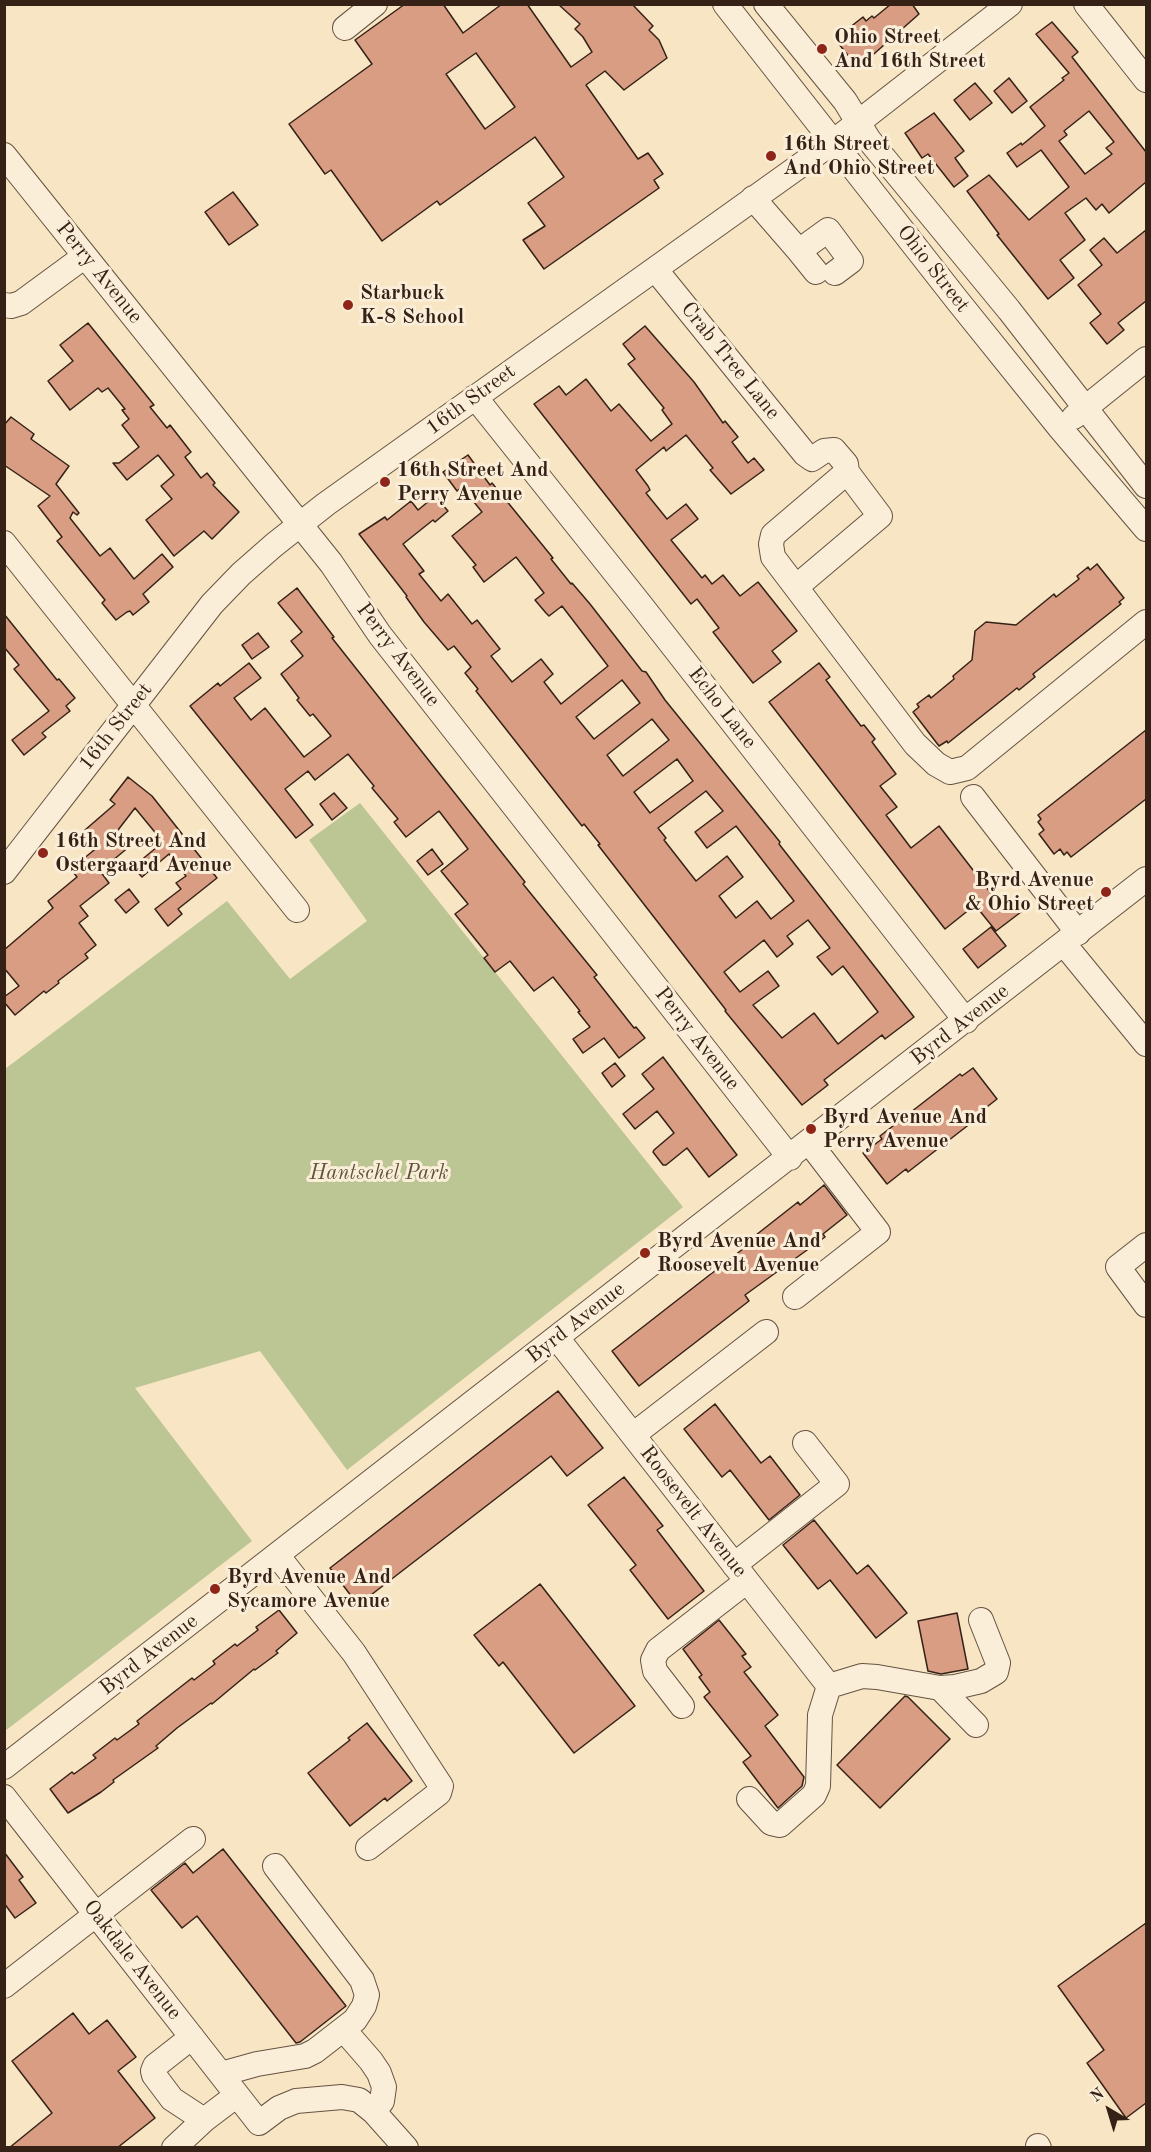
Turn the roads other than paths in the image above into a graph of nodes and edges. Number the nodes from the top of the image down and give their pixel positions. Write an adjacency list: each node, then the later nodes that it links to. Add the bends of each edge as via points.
1 (375, 4): 6 (street)
2 (725, 4): 9 (street, Ohio Street)
3 (766, 4): 8 (street, Ohio Street)
4 (1010, 4): 8 (street, 16th Street)
5 (1086, 4): 7 (street)
6 (345, 28)
7 (1146, 80)
8 (859, 122): 9 (street, 16th Street); 18 (street, Ohio Street, via 869,140)
9 (833, 142): 11 (street, 16th Street); 19 (street, Ohio Street)
10 (5, 157): 13 (street, Perry Avenue)
11 (753, 198): 12 (street); 14 (street, 16th Street)
12 (799, 252): 12 (street, via 828,230 851,261 825,272)
13 (86, 256): 15 (street, via 21,303); 22 (street, Perry Avenue)
14 (655, 269): 17 (street, 16th Street); 20 (street, Crab Tree Lane, via 805,454 812,459 834,450 846,464)
15 (4, 305)
16 (1146, 359): 18 (street)
17 (475, 397): 22 (street, 16th Street); 33 (street, Echo Lane)
18 (1087, 407): 19 (street); 21 (street, Ohio Street)
19 (1060, 428): 23 (street, Ohio Street)
20 (847, 472): 25 (street, via 773,535 773,557); 25 (street, via 880,516)
21 (1146, 486)
22 (300, 524): 27 (street, 16th Street, via 212,604); 36 (street, Perry Avenue, via 380,635)
23 (1146, 529)
24 (4, 543): 27 (street)
25 (796, 587): 26 (street, via 915,744 951,772 968,768)
26 (1146, 622)
27 (133, 704): 29 (street, 16th Street); 31 (street)
28 (973, 797): 32 (street)
29 (4, 872)
30 (1146, 879): 32 (street, Byrd Avenue)
31 (297, 910)
32 (1071, 938): 33 (street, Byrd Avenue); 34 (street)
33 (966, 1021): 35 (street, Byrd Avenue)
34 (1146, 1044)
35 (809, 1142): 36 (street, Byrd Avenue); 38 (street, via 878,1232)
36 (790, 1158): 41 (street, Byrd Avenue)
37 (1146, 1245): 39 (street, via 1118,1267)
38 (795, 1297)
39 (1146, 1305)
40 (766, 1332): 42 (street)
41 (557, 1338): 42 (street, Roosevelt Avenue); 44 (street, Byrd Avenue)
42 (633, 1435): 45 (street, Roosevelt Avenue)
43 (805, 1443): 45 (street, via 837,1484)
44 (277, 1555): 51 (street, Byrd Avenue); 55 (street, via 354,1653 441,1786 439,1793)
45 (740, 1573): 47 (street, Roosevelt Avenue); 49 (street, via 657,1650 655,1671)
46 (981, 1620): 48 (street, via 998,1663 996,1672 981,1681)
47 (828, 1686): 48 (street, via 862,1676); 53 (street, via 820,1715 818,1786 814,1796 780,1826 771,1823)
48 (940, 1688): 50 (street)
49 (682, 1706)
50 (976, 1725)
51 (4, 1767)
52 (4, 1797): 57 (street, Oakdale Avenue)
53 (748, 1799)
54 (193, 1839): 57 (street)
55 (368, 1848)
56 (275, 1866): 59 (street, via 362,1980 367,1995 364,2006)
57 (96, 1914): 58 (street); 60 (street, Oakdale Avenue)
58 (4, 1986)
59 (344, 2030): 61 (street, via 305,2056); 63 (street, via 379,2073 384,2087 382,2101)
60 (192, 2037): 61 (street, Oakdale Avenue); 64 (street, via 153,2071 172,2099)
61 (221, 2074): 62 (street, Oakdale Avenue)
62 (237, 2095): 63 (street, Oakdale Avenue, via 259,2123 296,2101 326,2097 359,2100); 64 (street)
63 (374, 2112): 66 (street)
64 (204, 2120): 65 (street)
65 (174, 2148)
66 (406, 2148)

